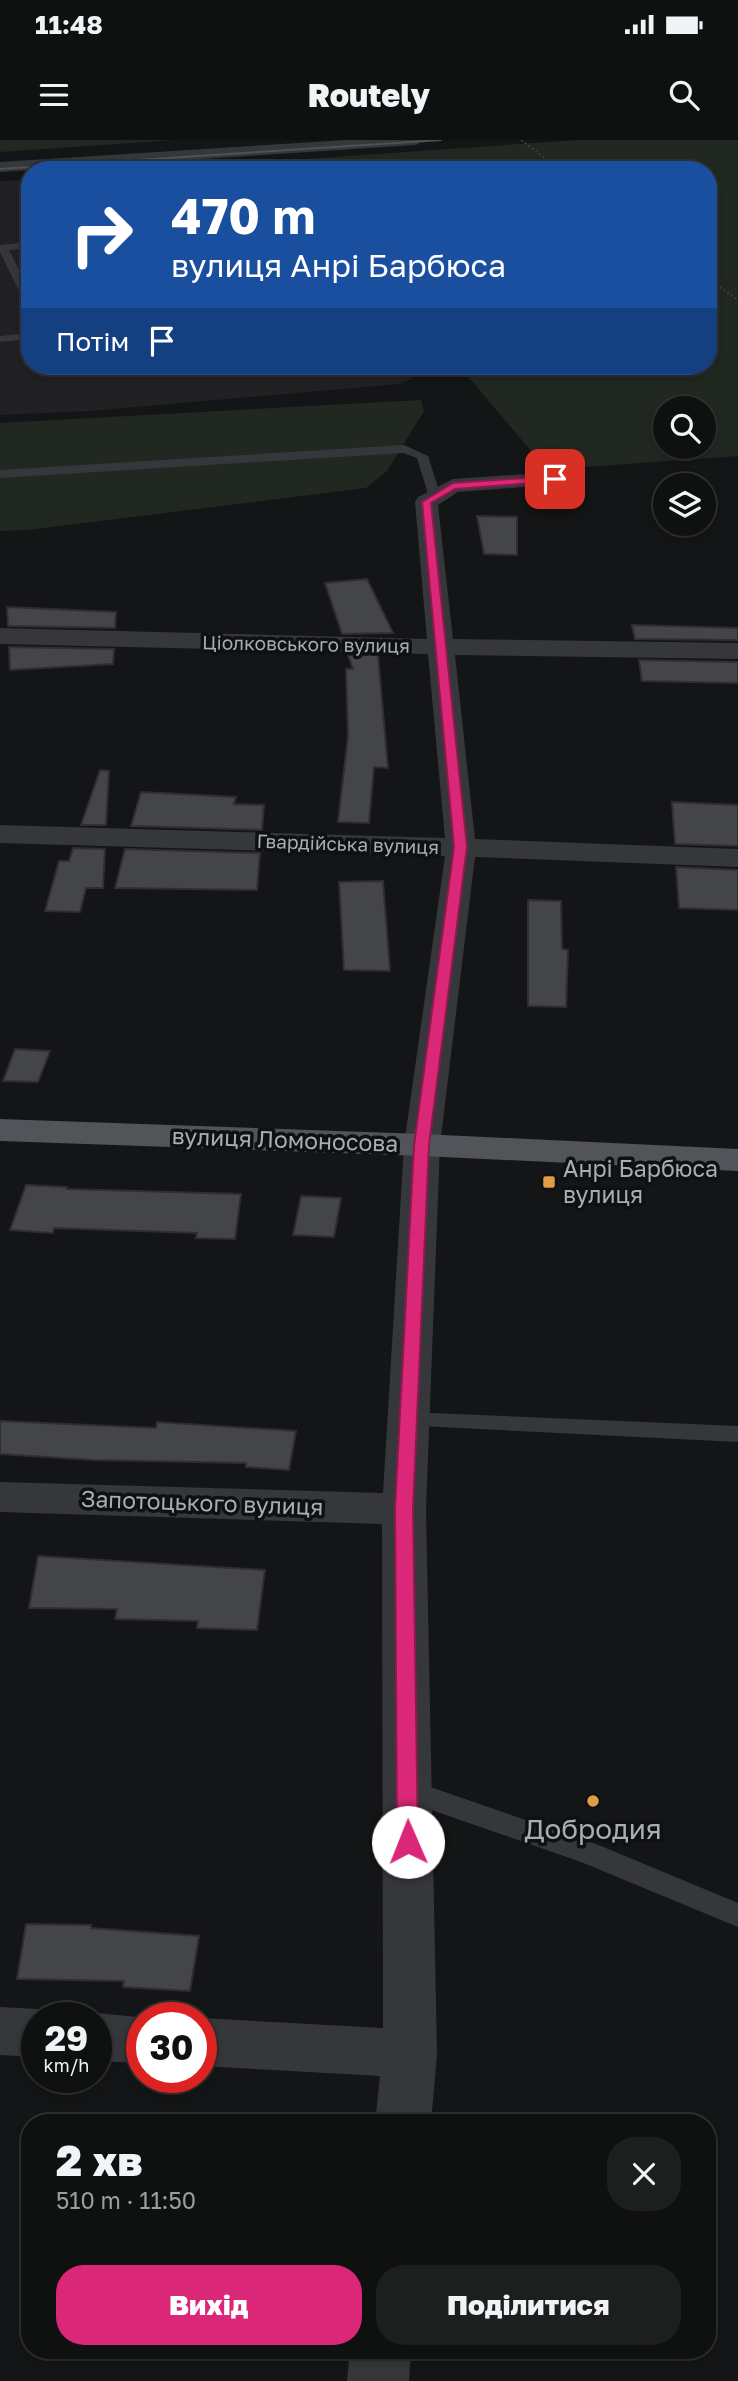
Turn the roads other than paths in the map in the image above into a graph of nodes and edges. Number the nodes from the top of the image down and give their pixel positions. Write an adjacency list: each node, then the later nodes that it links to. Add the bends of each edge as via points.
1 (416, 140): 2 (street)
2 (92, 161)
3 (21, 166): 4 (street)
4 (0, 167)
5 (21, 246): 6 (lane)
6 (1, 248): 7 (lane)
7 (21, 286)
8 (21, 337): 9 (lane)
9 (0, 339)
10 (0, 474): 12 (lane, via 404,449 422,456)
11 (555, 479): 12 (street, via 453,486)
12 (435, 497): 14 (street, via 426,502)
13 (0, 636): 14 (street, Ціолковського вулиця)
14 (440, 647): 15 (street, Ціолковського вулиця); 17 (street)
15 (738, 651)
16 (0, 834): 17 (street, Гвардійська вулиця)
17 (461, 847): 18 (street, Гвардійська вулиця); 20 (street)
18 (738, 858)
19 (0, 1130): 20 (main road, вулиця Ломоносова)
20 (422, 1145): 21 (main road, вулиця Ломоносова); 22 (street)
21 (738, 1160)
22 (408, 1420): 23 (lane); 25 (street)
23 (738, 1434)
24 (0, 1497): 25 (street, Запотоцького вулиця)
25 (404, 1509): 26 (street)
26 (407, 1790): 27 (lane, via 591,1854); 31 (street)
27 (738, 1915)
28 (0, 2031): 29 (street)
29 (21, 2033)
30 (217, 2043): 31 (street)
31 (410, 2054): 32 (street)
32 (404, 2114)
33 (380, 2359): 34 (street)
34 (377, 2381)

